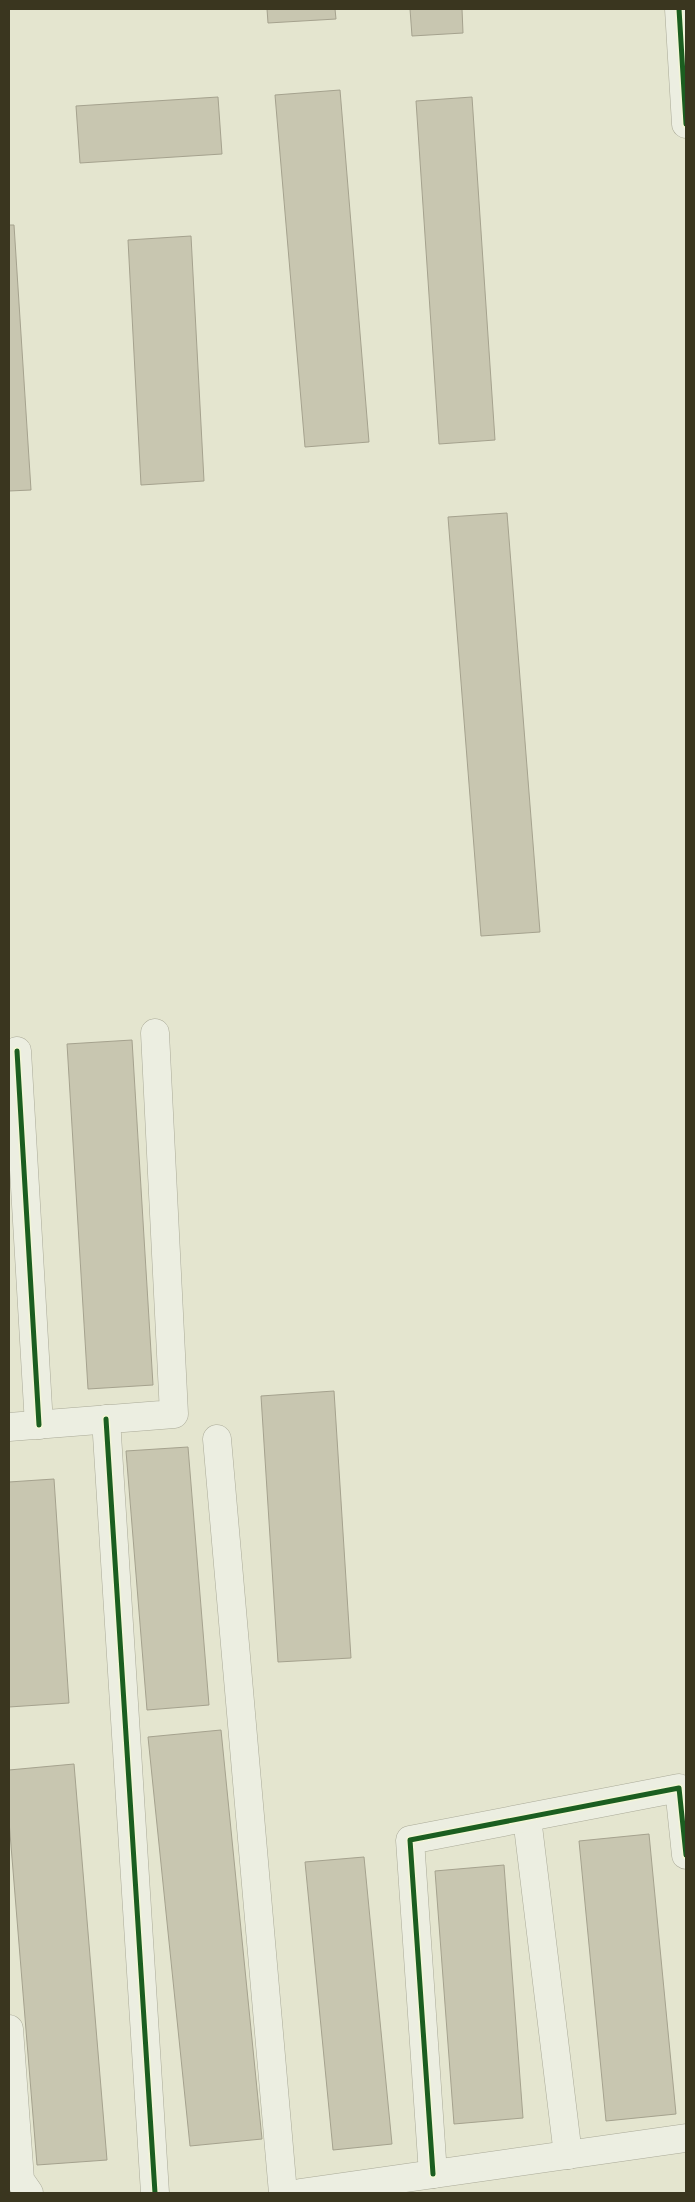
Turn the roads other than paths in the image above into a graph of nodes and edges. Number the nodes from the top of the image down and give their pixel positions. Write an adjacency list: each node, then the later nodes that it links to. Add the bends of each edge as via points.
1 (679, 9): 2 (street)
2 (686, 124)
3 (155, 1033): 5 (street, via 174,1414)
4 (17, 1051): 6 (street)
5 (106, 1419): 6 (street); 16 (street)
6 (39, 1425): 7 (street)
7 (9, 1428)
8 (217, 1439): 17 (street)
9 (527, 1818): 10 (street, via 679,1788); 13 (street); 14 (street, via 410,1840)
10 (686, 1855)
11 (9, 2029): 15 (street, via 20,2180)
12 (686, 2138): 13 (street)
13 (568, 2154): 14 (street)
14 (433, 2174): 18 (street)
15 (29, 2193)
16 (155, 2193)
17 (283, 2193)
18 (300, 2193)

